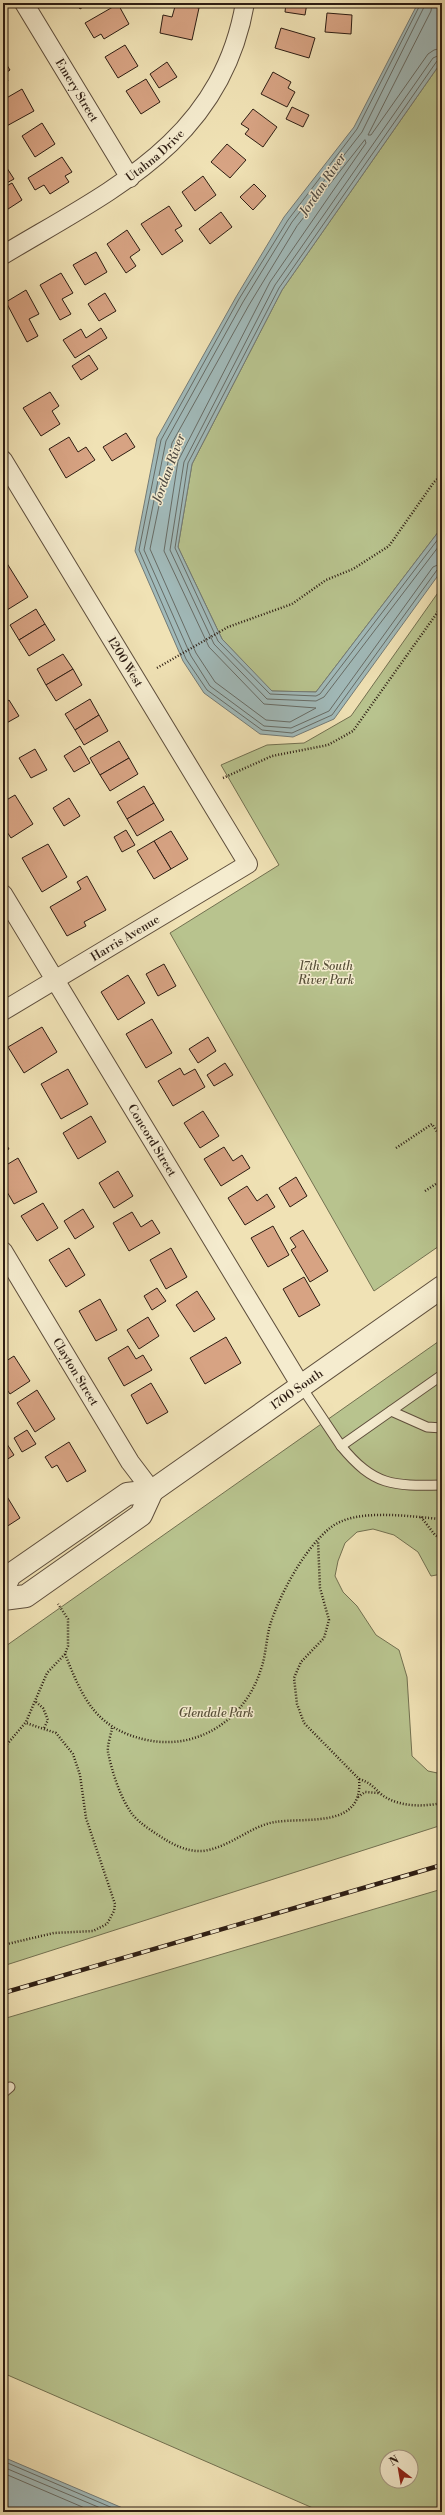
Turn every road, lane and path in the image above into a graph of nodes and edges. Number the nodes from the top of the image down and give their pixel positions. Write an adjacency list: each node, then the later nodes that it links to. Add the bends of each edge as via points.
1 (24, 3): 3 (street, Emery Street)
2 (244, 3): 3 (street, Utahna Drive, via 240,29 205,102 188,127 168,148)
3 (130, 178): 4 (street, Utahna Drive)
4 (3, 255)
5 (3, 460): 10 (street, 1200 West)
6 (442, 475): 8 (path, via 434,482 389,546 353,569 326,580 292,604 228,627)
7 (442, 606): 9 (path, via 353,731 328,745 272,756)
8 (156, 668)
9 (223, 778)
10 (248, 864): 12 (street, Harris Avenue)
11 (3, 894): 12 (street, Concord Street)
12 (55, 980): 13 (street, Harris Avenue); 21 (street, Concord Street)
13 (3, 1011)
14 (442, 1139): 15 (path, via 432,1124)
15 (396, 1148)
16 (442, 1180): 17 (path)
17 (425, 1192)
18 (3, 1251): 26 (street, Clayton Street, via 130,1462)
19 (442, 1287): 21 (street, 1700 South)
20 (442, 1375): 22 (lane)
21 (301, 1386): 24 (lane); 26 (street, 1700 South)
22 (391, 1411): 23 (lane, via 426,1427); 24 (lane)
23 (442, 1428)
24 (341, 1446): 25 (lane, via 357,1466 384,1482)
25 (442, 1485)
26 (152, 1491): 31 (street, 1700 South, via 127,1494 10,1575); 32 (street, via 141,1515 26,1596)
27 (420, 1517): 28 (path); 29 (path, via 435,1535); 30 (path, via 364,1516 347,1520 330,1528)
28 (442, 1519)
29 (442, 1539)
30 (318, 1541): 38 (path, via 282,1595 270,1624 262,1669 251,1693 236,1714 221,1727 204,1735 162,1743 137,1738); 40 (path, via 320,1588 329,1620 324,1638 301,1662 294,1678 296,1704 304,1723)
31 (3, 1589)
32 (3, 1599)
33 (58, 1604): 34 (path, via 68,1619 70,1633)
34 (65, 1654): 35 (path, via 47,1673); 38 (path, via 84,1700)
35 (36, 1702): 36 (path); 37 (path, via 43,1708 48,1720)
36 (26, 1723): 37 (path); 39 (path)
37 (44, 1728): 44 (path, via 62,1738 77,1763 82,1803 114,1897 114,1911 107,1924 94,1931 54,1933)
38 (112, 1728): 42 (path, via 108,1750 121,1794 133,1815 178,1847 201,1851 223,1847 252,1830 274,1822 333,1818 348,1809)
39 (3, 1749)
40 (359, 1779): 41 (path, via 368,1782); 42 (path)
41 (380, 1793): 42 (path, via 365,1792); 43 (path, via 401,1804)
42 (358, 1797)
43 (442, 1803)
44 (3, 1945)

